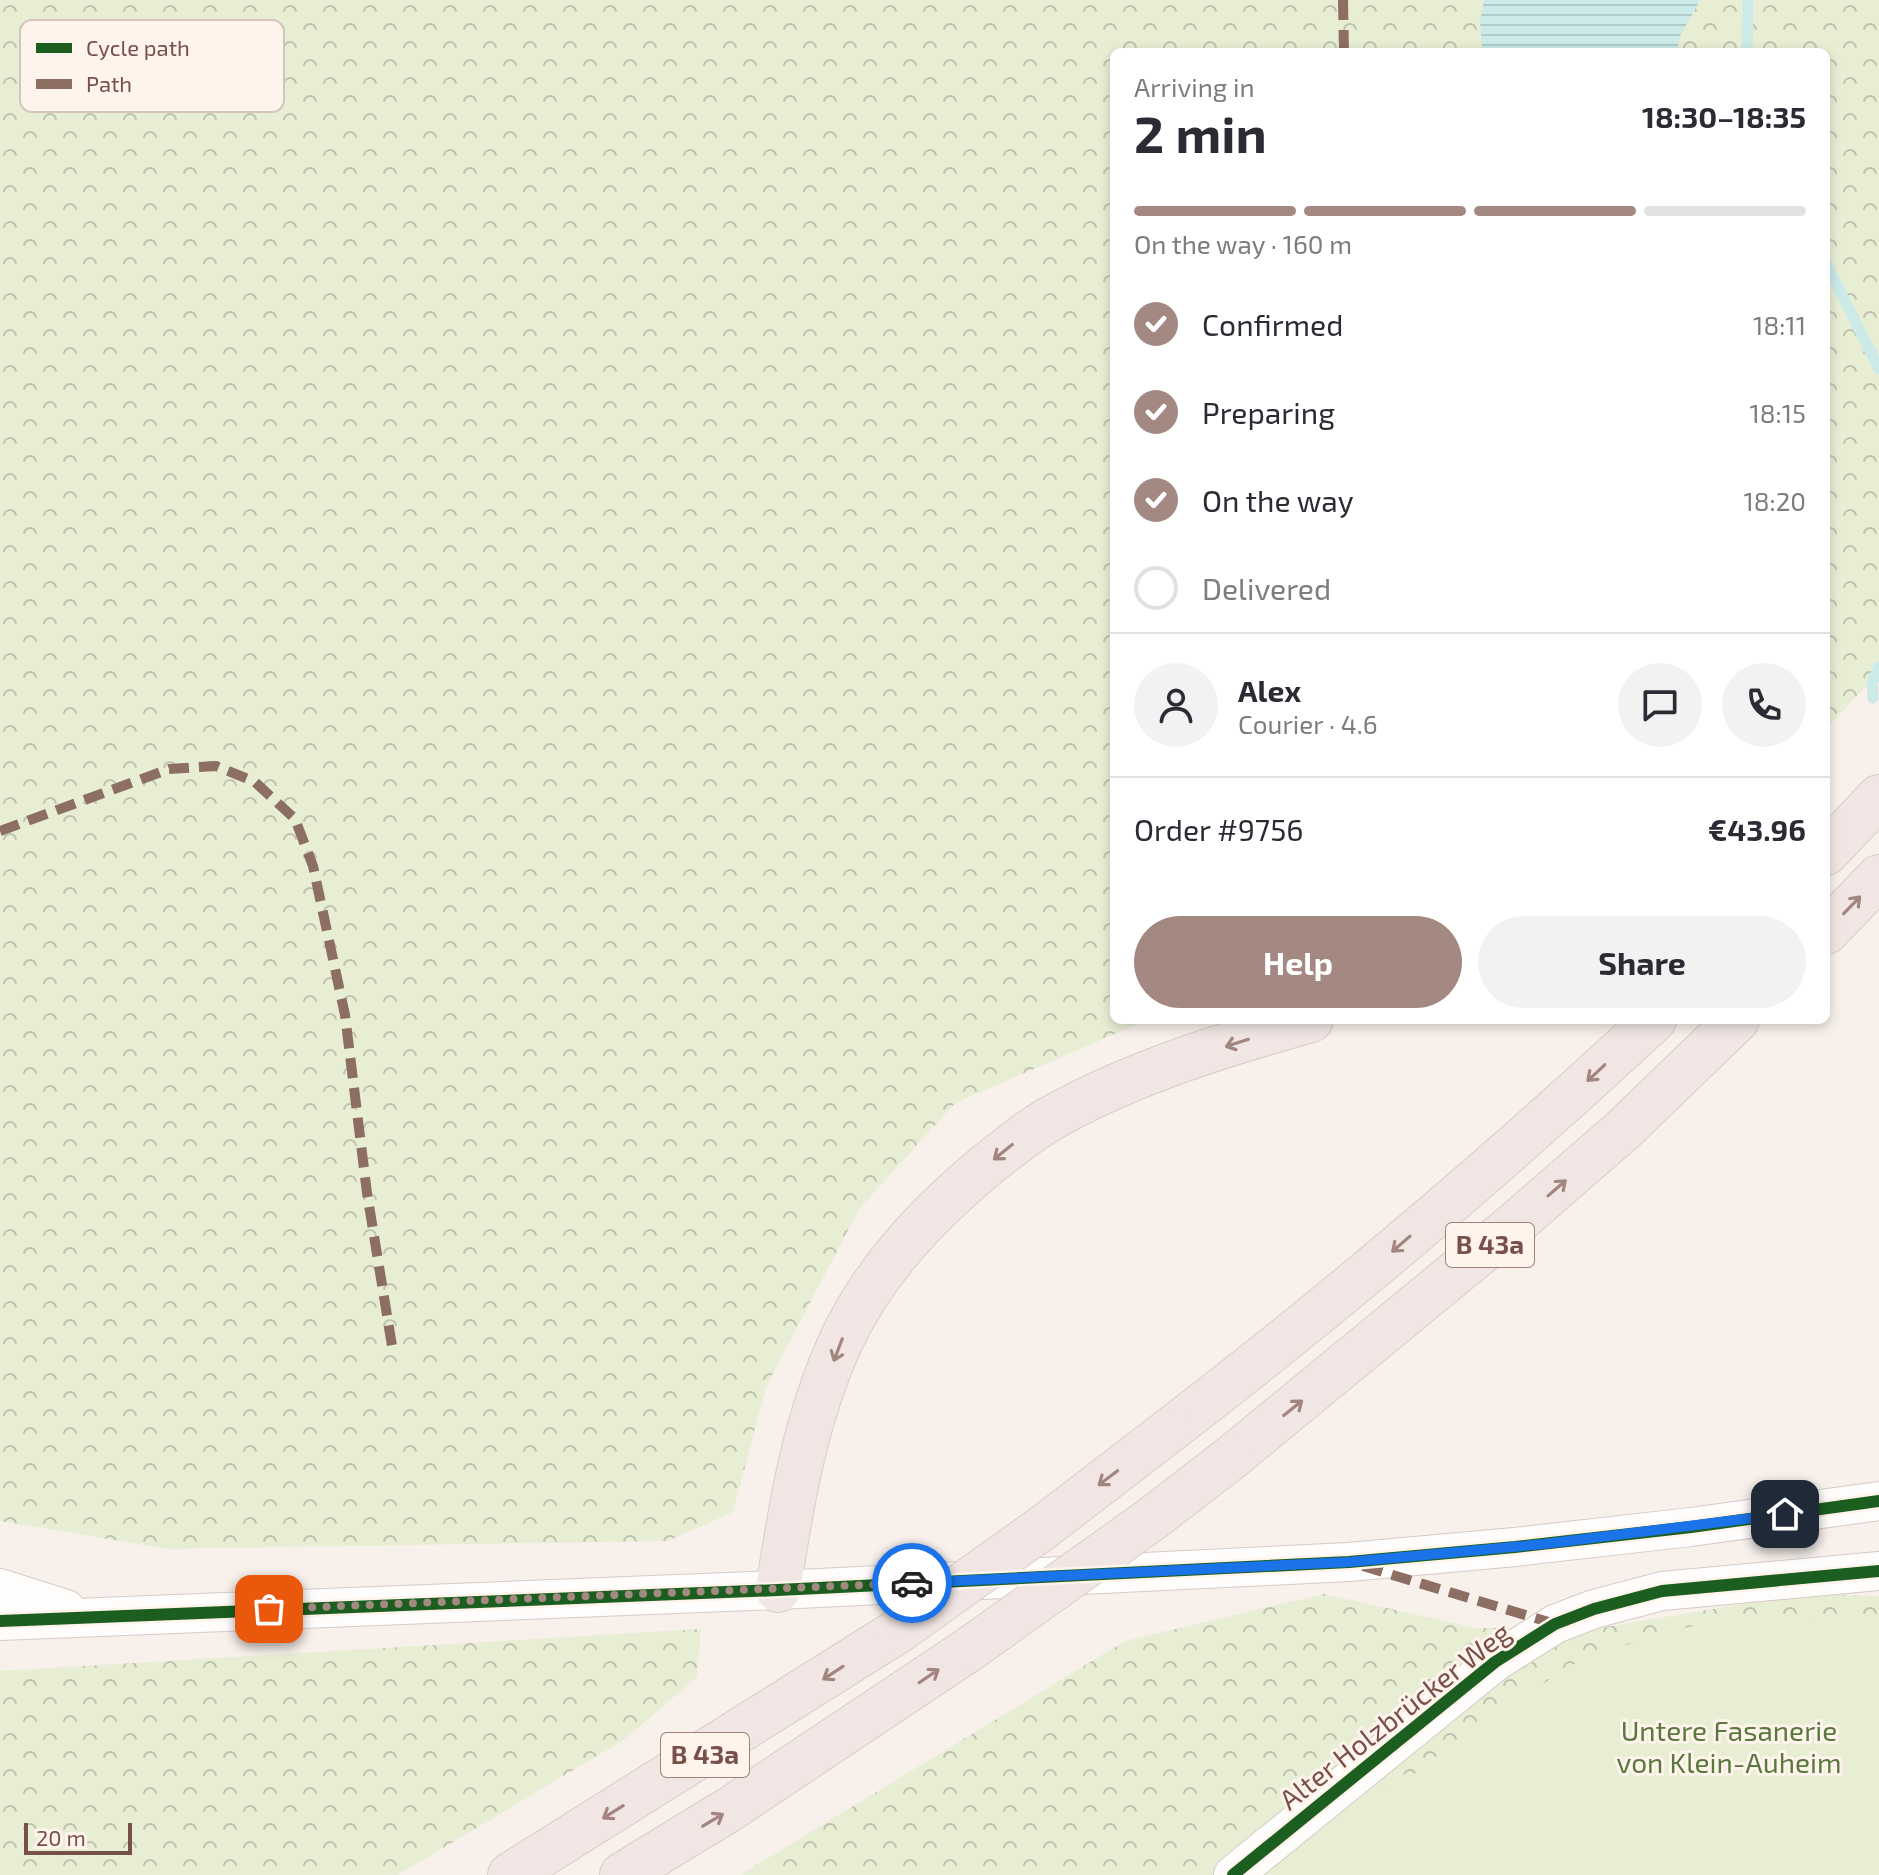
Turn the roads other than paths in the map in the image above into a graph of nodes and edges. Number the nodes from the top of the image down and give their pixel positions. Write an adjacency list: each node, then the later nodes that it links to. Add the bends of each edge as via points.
1 (1879, 777): 3 (highway)
2 (1879, 797): 4 (highway)
3 (1830, 805)
4 (1830, 849)
5 (1879, 877): 6 (highway, one-way to 5)
6 (1830, 928)
7 (1299, 1024): 13 (highway, one-way to 13, via 1172,1065 1054,1116 956,1191 893,1256 841,1341 821,1396 791,1504)
8 (1650, 1024): 16 (highway, B 43a, one-way to 16, bridge, via 1365,1275 1045,1526 898,1631)
9 (1733, 1024): 17 (highway, B 43a, one-way to 9, bridge, via 971,1648 1153,1518 1515,1224)
10 (1879, 1501): 13 (street, via 1691,1527 1349,1562)
11 (1879, 1571): 18 (street, Alter Holzbrücker Weg, via 1662,1591 1555,1624 1495,1662)
12 (0, 1588): 14 (street)
13 (778, 1590): 14 (street)
14 (92, 1617): 15 (street)
15 (0, 1621)
16 (510, 1875)
17 (622, 1875)
18 (1233, 1875)

